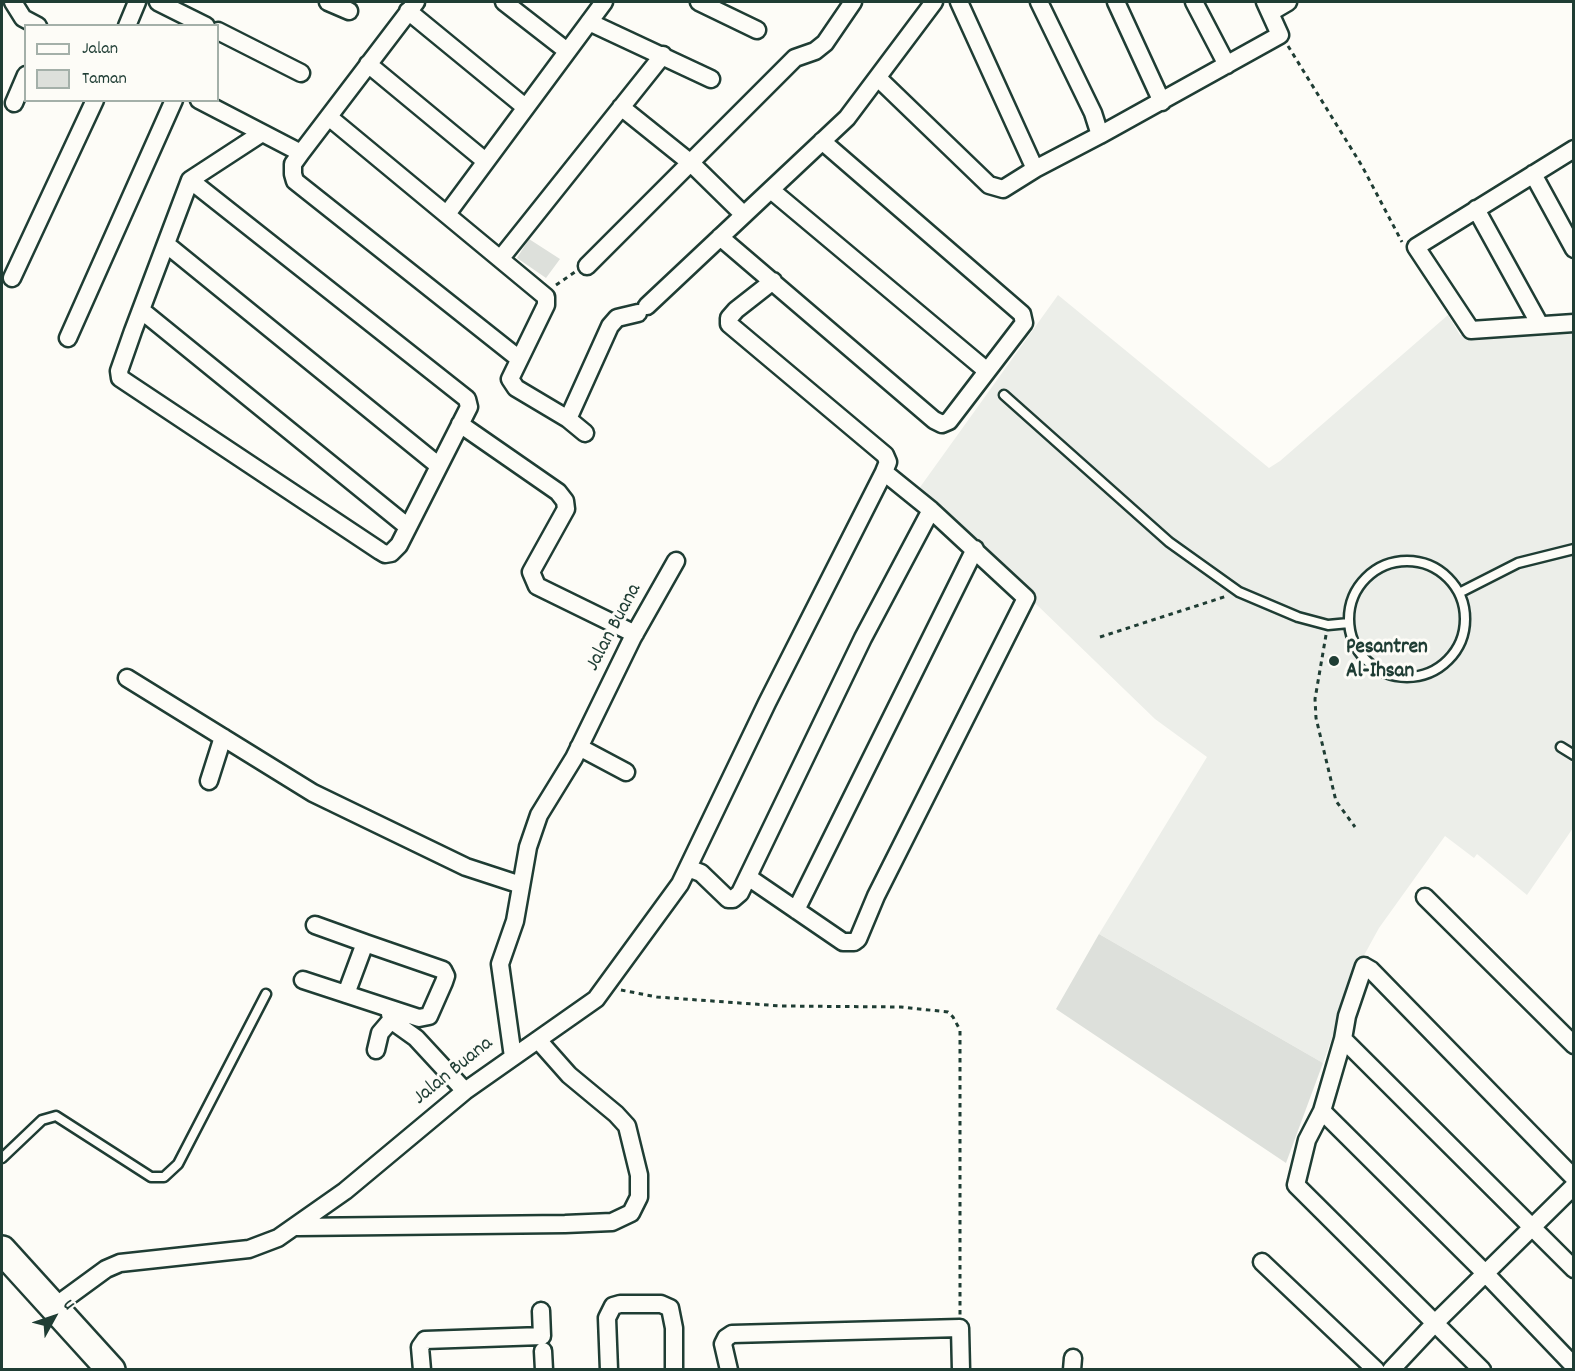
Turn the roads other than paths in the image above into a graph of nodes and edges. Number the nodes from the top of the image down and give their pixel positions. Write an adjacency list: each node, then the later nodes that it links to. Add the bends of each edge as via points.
1 (13, 2): 19 (street, via 23,18)
2 (137, 2): 20 (street)
3 (158, 2): 21 (street)
4 (328, 2): 17 (street)
5 (506, 2): 24 (street)
6 (604, 2): 18 (street)
7 (699, 2): 22 (street)
8 (853, 2): 46 (street, via 825,43 795,58)
9 (934, 2): 29 (street)
10 (958, 2): 47 (street)
11 (1039, 2): 41 (street)
12 (1116, 2): 35 (street)
13 (1194, 2): 27 (street)
14 (1288, 2): 16 (street)
15 (412, 6): 26 (street); 37 (street)
16 (1268, 7): 27 (street, via 1281,34)
17 (349, 11)
18 (589, 22): 24 (street); 25 (street)
19 (34, 24)
20 (128, 24)
21 (202, 24)
22 (757, 30)
23 (219, 32): 28 (street)
24 (567, 51): 37 (street)
25 (663, 55): 30 (street); 38 (street)
26 (368, 64): 39 (street); 45 (street)
27 (1227, 65): 35 (street)
28 (301, 73)
29 (878, 78): 42 (street, via 847,118); 47 (street, via 989,185 1003,189)
30 (711, 79)
31 (24, 80): 36 (street)
32 (94, 102): 59 (street)
33 (173, 102): 64 (street)
34 (203, 102): 40 (street)
35 (1162, 102): 41 (street)
36 (14, 103)
37 (525, 107): 45 (street)
38 (621, 107): 46 (street); 57 (street)
39 (330, 118): 44 (street); 52 (street)
40 (262, 133): 44 (street); 49 (street)
41 (1101, 135): 47 (street)
42 (822, 141): 50 (street); 66 (street, via 1022,314 1024,323)
43 (1574, 149): 48 (street)
44 (301, 153): 65 (street, via 293,164 295,181)
45 (484, 160): 52 (street)
46 (692, 164): 53 (street); 58 (street)
47 (1035, 169)
48 (1533, 174): 51 (street); 56 (street)
49 (190, 180): 55 (street); 69 (street, via 461,394 469,406)
50 (771, 190): 53 (street); 66 (street)
51 (1476, 209): 63 (street); 63 (street, via 1416,247 1471,330)
52 (447, 214): 57 (street)
53 (744, 215): 54 (street)
54 (720, 237): 60 (street); 68 (street, via 643,309 617,318 610,326)
55 (166, 244): 61 (street); 71 (street)
56 (1574, 249)
57 (501, 258): 65 (street, via 546,297 546,305)
58 (587, 266)
59 (12, 278)
60 (773, 281): 66 (street, via 942,424 953,416); 72 (street, via 736,310 729,324 885,455 888,462)
61 (141, 310): 74 (street); 74 (street, via 119,371 126,384 385,554 399,545)
62 (1574, 323): 63 (street)
63 (1540, 325)
64 (68, 338)
65 (518, 358): 68 (street, via 510,379 516,388)
66 (987, 371)
67 (1004, 395): 79 (lane, via 1169,542 1239,592 1298,617 1328,625)
68 (567, 419): 70 (street)
69 (460, 424): 71 (street); 80 (street, via 558,492 565,501 566,509 531,572 537,586)
70 (585, 433)
71 (439, 466): 74 (street)
72 (884, 472): 73 (street); 88 (street)
73 (931, 510): 75 (street); 89 (street, via 863,638)
74 (408, 527)
75 (975, 549): 92 (street); 92 (street, via 1026,598 858,939 843,942)
76 (1574, 549): 78 (lane, via 1518,563)
77 (676, 561): 80 (street, Jalan Buana)
78 (1459, 593): 79 (lane, via 1445,575 1425,564 1403,561 1381,567 1363,581 1352,601); 79 (lane, via 1466,615 1463,638 1452,657 1434,672 1412,677 1389,675 1369,663 1355,645)
79 (1349, 624)
80 (635, 634): 83 (street, Jalan Buana)
81 (128, 678): 82 (street)
82 (223, 737): 87 (street); 90 (street, via 313,793 465,867)
83 (579, 747): 86 (street); 90 (street, Jalan Buana, via 539,814)
84 (1561, 747): 85 (lane)
85 (1574, 755)
86 (626, 772)
87 (209, 781)
88 (688, 868): 89 (street, via 701,873 734,899); 100 (street, via 656,920 596,999)
89 (748, 877): 92 (street)
90 (521, 885): 103 (street, Jalan Buana, via 515,921 501,964)
91 (1425, 897): 101 (street)
92 (796, 910)
93 (315, 925): 94 (street)
94 (365, 943): 97 (street); 98 (street, via 435,965 446,976 429,1016)
95 (303, 980): 97 (street)
96 (266, 994): 106 (lane, via 178,1164 164,1177 151,1177 56,1116 42,1120)
97 (346, 994): 98 (street)
98 (391, 1014): 102 (street); 104 (street)
99 (1343, 1039): 105 (street); 107 (street, via 1361,969 1368,967); 109 (street)
100 (538, 1040): 103 (street); 110 (street, via 569,1075 627,1126 639,1175 639,1197 631,1213 612,1222 565,1224)
101 (1574, 1045)
102 (376, 1050)
103 (513, 1057): 104 (street, Jalan Buana)
104 (465, 1091): 110 (street, Jalan Buana)
105 (1322, 1111): 114 (street); 117 (street, via 1307,1140 1296,1185)
106 (2, 1158)
107 (1574, 1178)
108 (1574, 1186): 109 (street)
109 (1532, 1225): 113 (street); 114 (street)
110 (298, 1227): 115 (street, Jalan Buana, via 249,1249 120,1263)
111 (2, 1250): 115 (highway)
112 (1262, 1262): 127 (street)
113 (1574, 1269)
114 (1485, 1273): 117 (street); 119 (street)
115 (54, 1307): 120 (highway)
116 (541, 1311): 121 (street, via 542,1336 425,1341 420,1351)
117 (1435, 1323): 128 (street); 129 (street)
118 (543, 1351): 122 (street)
119 (1574, 1366)
120 (102, 1367)
121 (422, 1370)
122 (544, 1370)
123 (609, 1370): 124 (street, via 607,1318 613,1306 620,1304 661,1304 670,1308)
124 (674, 1370)
125 (729, 1370): 126 (street, via 723,1344 732,1334 960,1328)
126 (961, 1370)
127 (1376, 1370)
128 (1391, 1370)
129 (1482, 1370)

